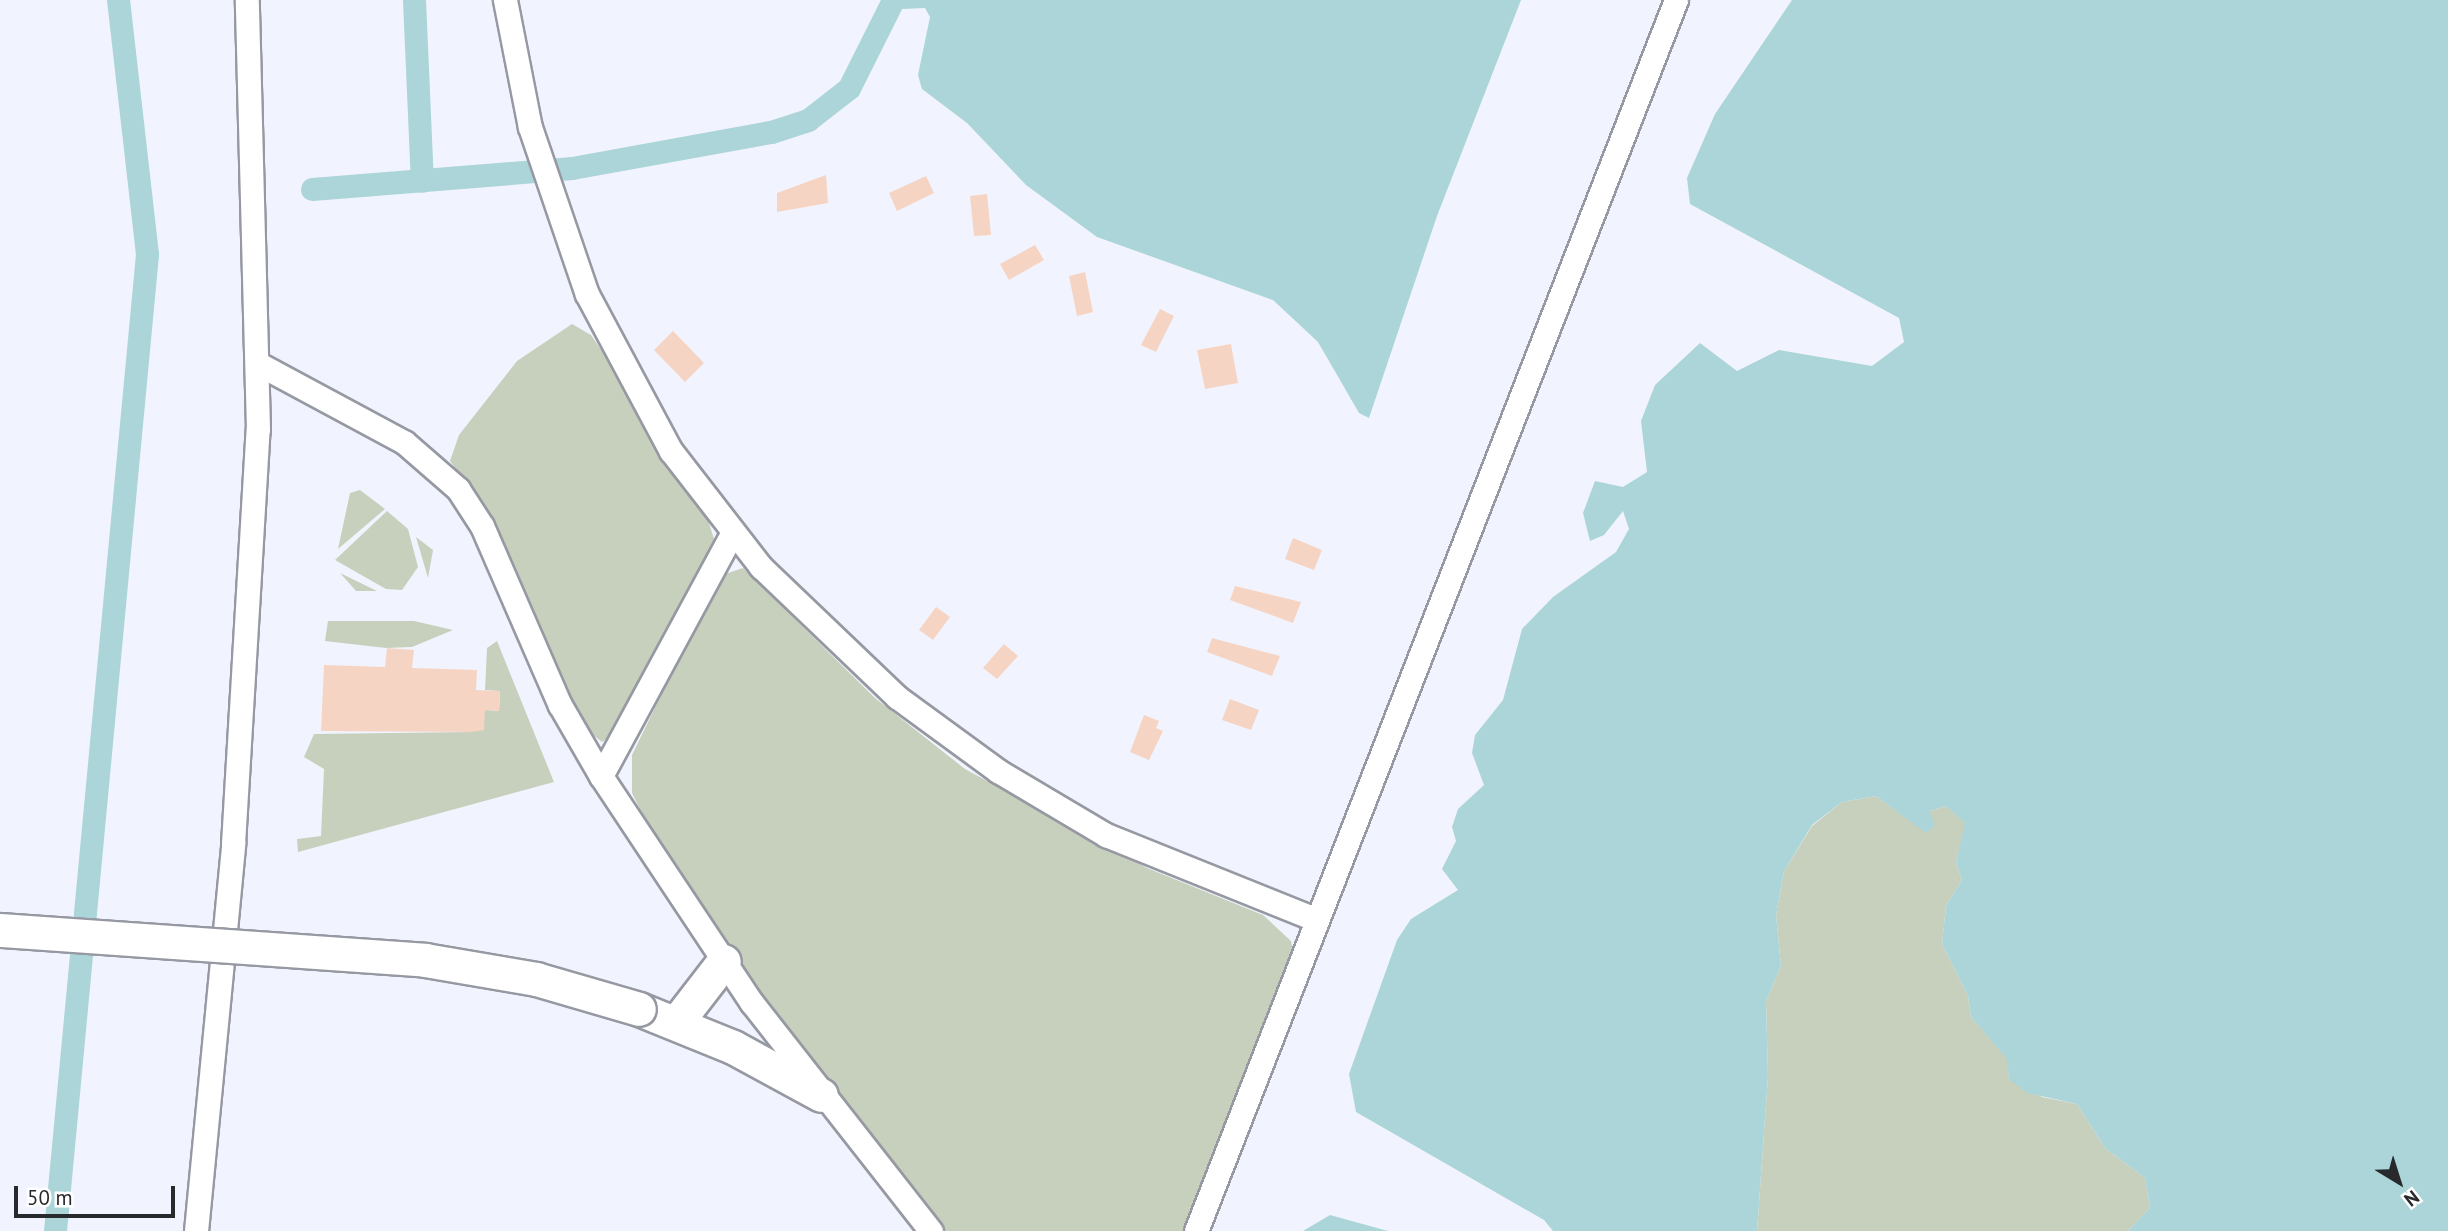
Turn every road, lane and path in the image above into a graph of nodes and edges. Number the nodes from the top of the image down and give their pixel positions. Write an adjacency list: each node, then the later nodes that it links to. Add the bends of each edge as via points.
1 (247, 0): 4 (street)
2 (505, 0): 5 (street, via 551,199 612,347 671,451)
3 (1676, 0): 7 (street)
4 (257, 363): 6 (street, via 404,442 458,489 482,526 560,705); 12 (street, via 233,844)
5 (732, 534): 6 (street); 7 (street, via 849,656 998,771 1107,835)
6 (601, 776): 9 (street)
7 (1317, 920): 14 (street)
8 (0, 930): 10 (main road, bridge, via 425,960 536,979)
9 (724, 961): 10 (main road); 11 (street)
10 (676, 1023): 11 (main road)
11 (821, 1095): 13 (street)
12 (196, 1231)
13 (931, 1231)
14 (1196, 1231)

